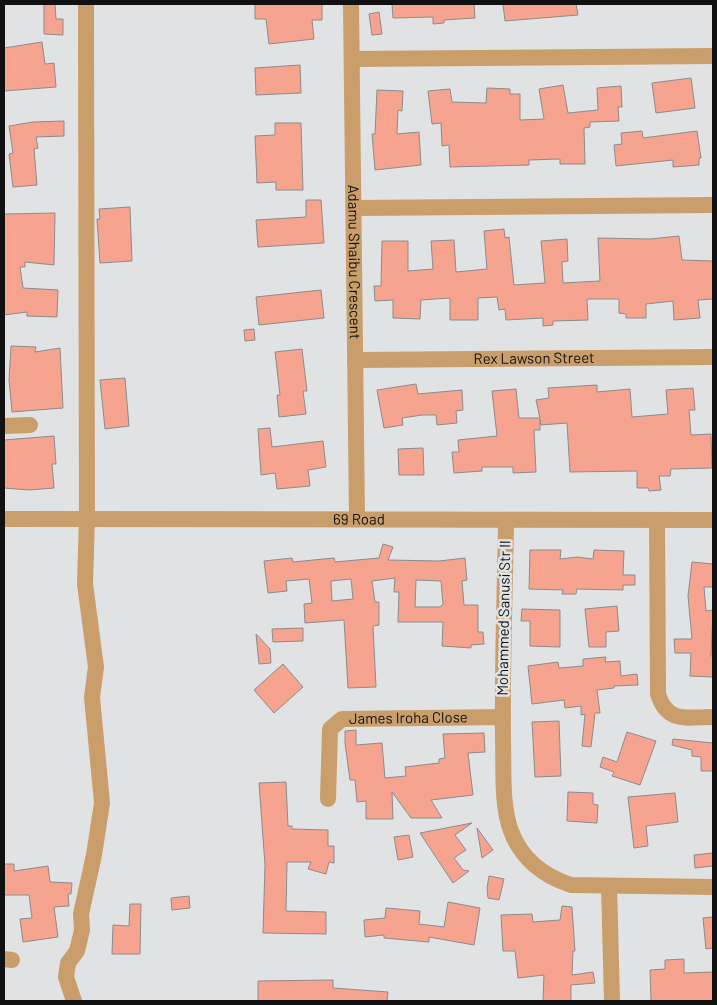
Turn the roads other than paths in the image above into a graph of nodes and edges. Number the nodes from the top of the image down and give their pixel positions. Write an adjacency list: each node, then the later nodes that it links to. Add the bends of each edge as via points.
1 (86, 4): 13 (street)
2 (351, 4): 4 (street, Adamu Shaibu Crescent)
3 (713, 56): 4 (street)
4 (352, 59): 6 (street, Adamu Shaibu Crescent)
5 (713, 204): 6 (street)
6 (354, 208): 8 (street, Adamu Shaibu Crescent)
7 (713, 357): 8 (street, Rex Lawson Street)
8 (354, 360): 11 (street, Adamu Shaibu Crescent)
9 (30, 425): 10 (street)
10 (4, 426)
11 (357, 518): 13 (street, 69 Road); 14 (street, 69 Road)
12 (4, 519): 13 (street, 69 Road)
13 (87, 519): 22 (street, via 85,584 96,667 92,697 102,803 80,914 82,930 76,951 68,963 66,977)
14 (506, 520): 15 (street, 69 Road); 17 (street, Mohammed Sanusi Str II)
15 (656, 520): 16 (street, 69 Road); 18 (street, via 658,694 661,705 676,717)
16 (713, 520)
17 (503, 717): 19 (street, James Iroha Close, via 342,719 330,729); 20 (street, Mohammed Sanusi Str II, via 506,803 510,830 517,843 534,866 558,881 571,885)
18 (713, 717)
19 (328, 800)
20 (609, 886): 21 (street, Mohammed Sanusi Str II); 23 (street)
21 (713, 887)
22 (74, 1001)
23 (612, 1001)

